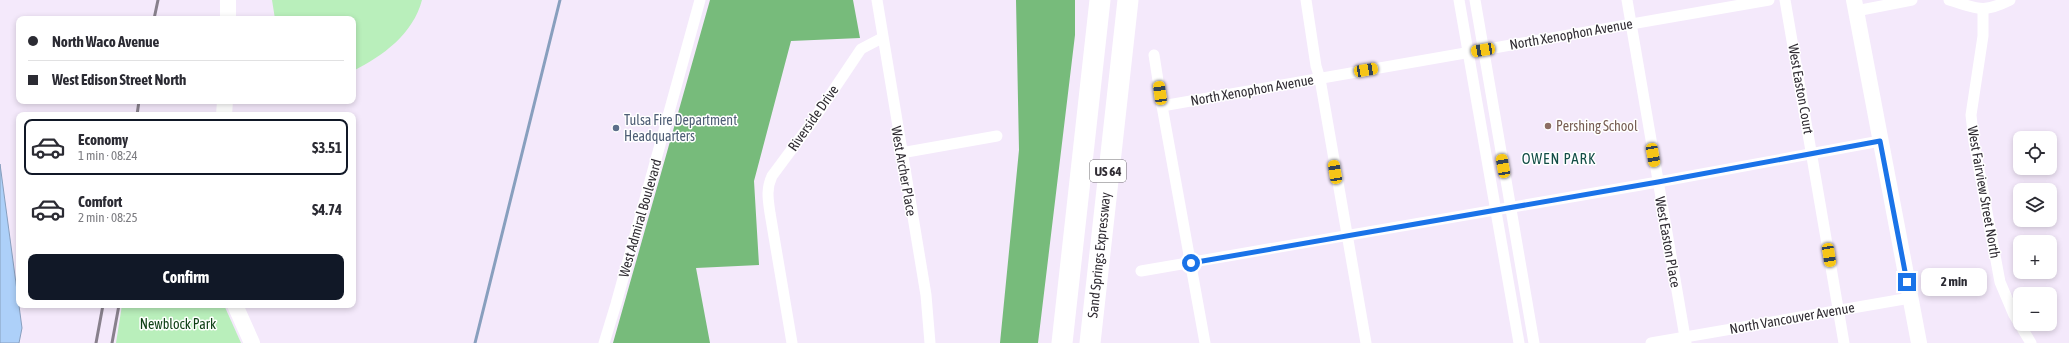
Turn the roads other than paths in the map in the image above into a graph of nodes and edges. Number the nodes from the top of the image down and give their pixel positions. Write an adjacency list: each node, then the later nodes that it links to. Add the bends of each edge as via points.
1 (228, 0): 17 (main road)
2 (700, 0): 40 (street, West Admiral Boulevard)
3 (877, 0): 19 (street, West Archer Place)
4 (1100, 0): 43 (highway, Sand Springs Expressway / US 64)
5 (1128, 0): 44 (highway, Sand Springs Expressway / US 64)
6 (1306, 0): 23 (street)
7 (1459, 0): 21 (street)
8 (1474, 0): 20 (street)
9 (1627, 0): 18 (street, West Easton Place)
10 (1769, 0): 18 (street, North Xenophon Avenue)
11 (1785, 0): 28 (street, West Easton Court)
12 (1912, 0): 15 (street)
13 (1949, 0): 16 (street, via 1974,9)
14 (2010, 0): 16 (street)
15 (1855, 5): 26 (main road)
16 (1983, 9): 52 (street, West Fairview Street North, via 1983,36 1971,115 1974,142 2000,282 2014,315)
17 (228, 16)
18 (1631, 24): 20 (street, North Xenophon Avenue); 29 (street, West Easton Place)
19 (882, 38): 27 (street, West Archer Place); 41 (street, Riverside Drive, via 861,50 772,176 767,188)
20 (1483, 50): 21 (street, North Xenophon Avenue); 30 (street)
21 (1468, 52): 23 (street, North Xenophon Avenue); 31 (street)
22 (1154, 55): 24 (street)
23 (1320, 79): 24 (street, North Xenophon Avenue); 32 (street)
24 (1162, 106): 33 (street)
25 (996, 136): 27 (street)
26 (1880, 141): 28 (street); 35 (main road)
27 (901, 153): 42 (street, West Archer Place, via 926,296)
28 (1812, 153): 29 (street); 37 (street, West Easton Court)
29 (1658, 182): 30 (street); 38 (street, West Easton Place)
30 (1510, 207): 31 (street); 48 (street)
31 (1496, 209): 32 (street); 47 (street)
32 (1346, 235): 33 (street); 46 (street)
33 (1191, 263): 34 (street); 45 (street)
34 (1141, 272)
35 (1910, 298): 37 (street, North Vancouver Avenue); 51 (main road)
36 (236, 308): 39 (main road)
37 (1838, 310): 38 (street, North Vancouver Avenue); 50 (street, West Easton Court)
38 (1685, 340): 49 (street, North Vancouver Avenue)
39 (252, 343)
40 (604, 343)
41 (792, 343)
42 (930, 343)
43 (1062, 343)
44 (1090, 343)
45 (1205, 343)
46 (1366, 343)
47 (1520, 343)
48 (1534, 343)
49 (1651, 343)
50 (1844, 343)
51 (1919, 343)
52 (2031, 343)

